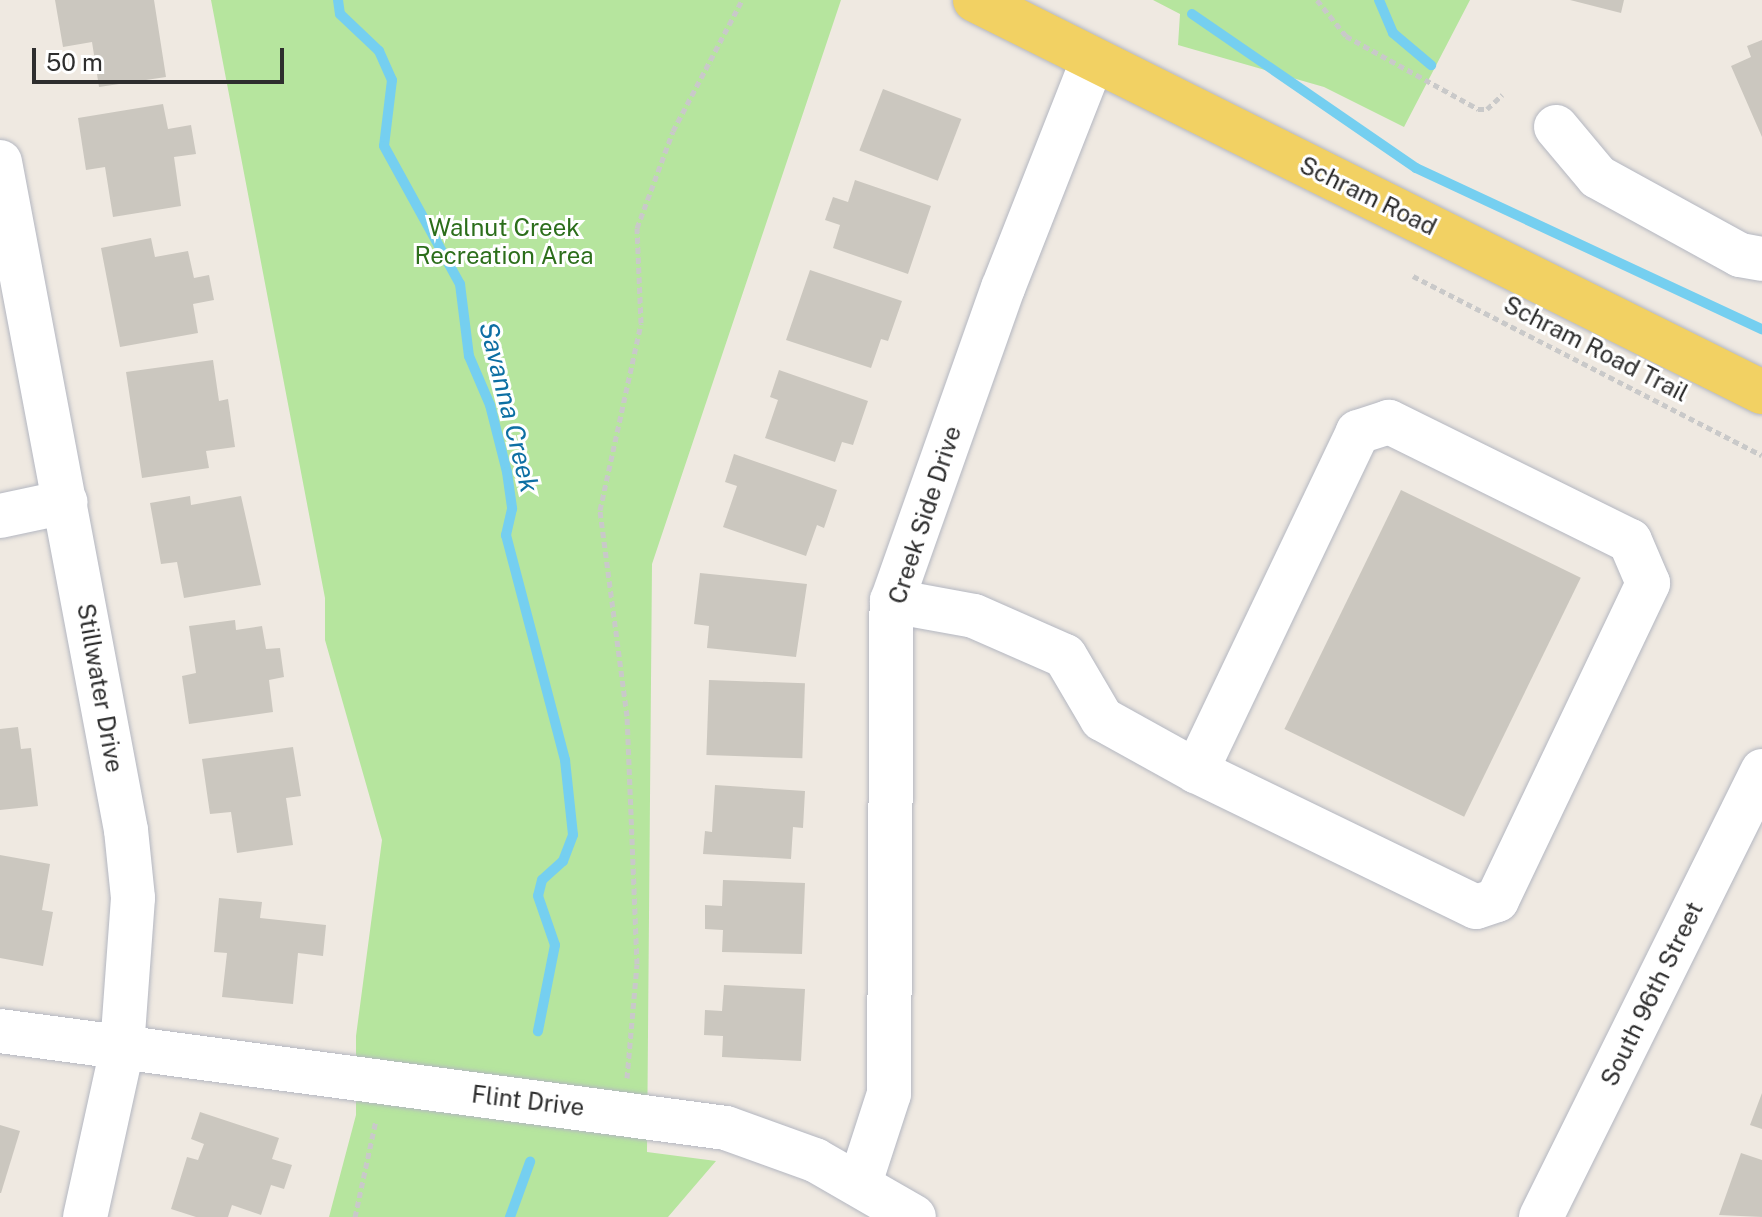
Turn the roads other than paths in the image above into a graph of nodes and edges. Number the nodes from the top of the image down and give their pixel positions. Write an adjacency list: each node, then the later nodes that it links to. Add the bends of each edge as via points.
1 (975, 0): 2 (main road, Schram Road)
2 (1093, 60): 6 (main road, Schram Road); 9 (street, Creek Side Drive, via 1003,288)
3 (1556, 127): 5 (street, via 1598,177 1740,255)
4 (0, 162): 7 (street, Stillwater Drive)
5 (1762, 259)
6 (1762, 392)
7 (66, 502): 8 (street); 13 (street, Stillwater Drive, via 128,843 133,930)
8 (0, 516)
9 (892, 601): 10 (street, via 974,616 1065,656 1102,719); 14 (street, Creek Side Drive, via 889,1094)
10 (1196, 771): 10 (street, via 1476,907 1497,900 1648,583 1630,541 1389,422 1358,432)
11 (1762, 771): 17 (street, South 96th Street)
12 (0, 1031): 13 (street, Flint Drive)
13 (122, 1049): 14 (street, Flint Drive, via 726,1128 815,1160); 15 (street, Stillwater Drive)
14 (860, 1183): 16 (street, Flint Drive)
15 (85, 1217)
16 (914, 1217)
17 (1541, 1217)

